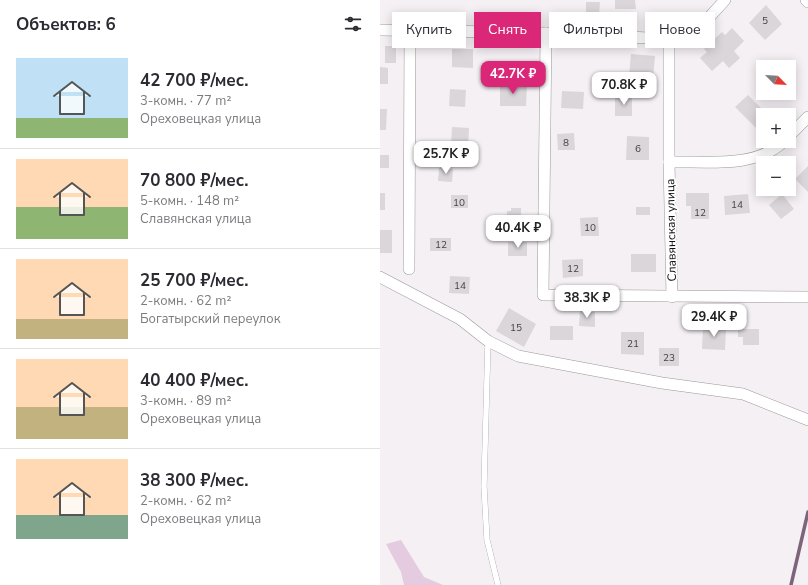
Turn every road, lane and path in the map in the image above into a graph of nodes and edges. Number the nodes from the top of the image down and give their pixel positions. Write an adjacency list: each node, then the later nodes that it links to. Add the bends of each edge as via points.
1 (725, 0): 4 (street)
2 (806, 0): 3 (street)
3 (808, 2)
4 (714, 12)
5 (380, 30): 6 (street)
6 (392, 30)
7 (466, 32): 8 (street)
8 (546, 33): 9 (street); 18 (street, via 543,295)
9 (645, 38)
10 (410, 48): 16 (street)
11 (669, 48): 15 (street, Славянская улица)
12 (808, 117): 13 (street)
13 (796, 129)
14 (776, 148): 15 (street, Славянская улица, via 746,160)
15 (669, 162): 18 (street, Славянская улица)
16 (409, 269)
17 (380, 277): 20 (street, via 460,319)
18 (672, 297): 19 (street)
19 (808, 297)
20 (488, 341): 21 (street, via 518,356 662,383 743,394); 22 (lane, via 484,486 487,540)
21 (808, 420)
22 (498, 585)

